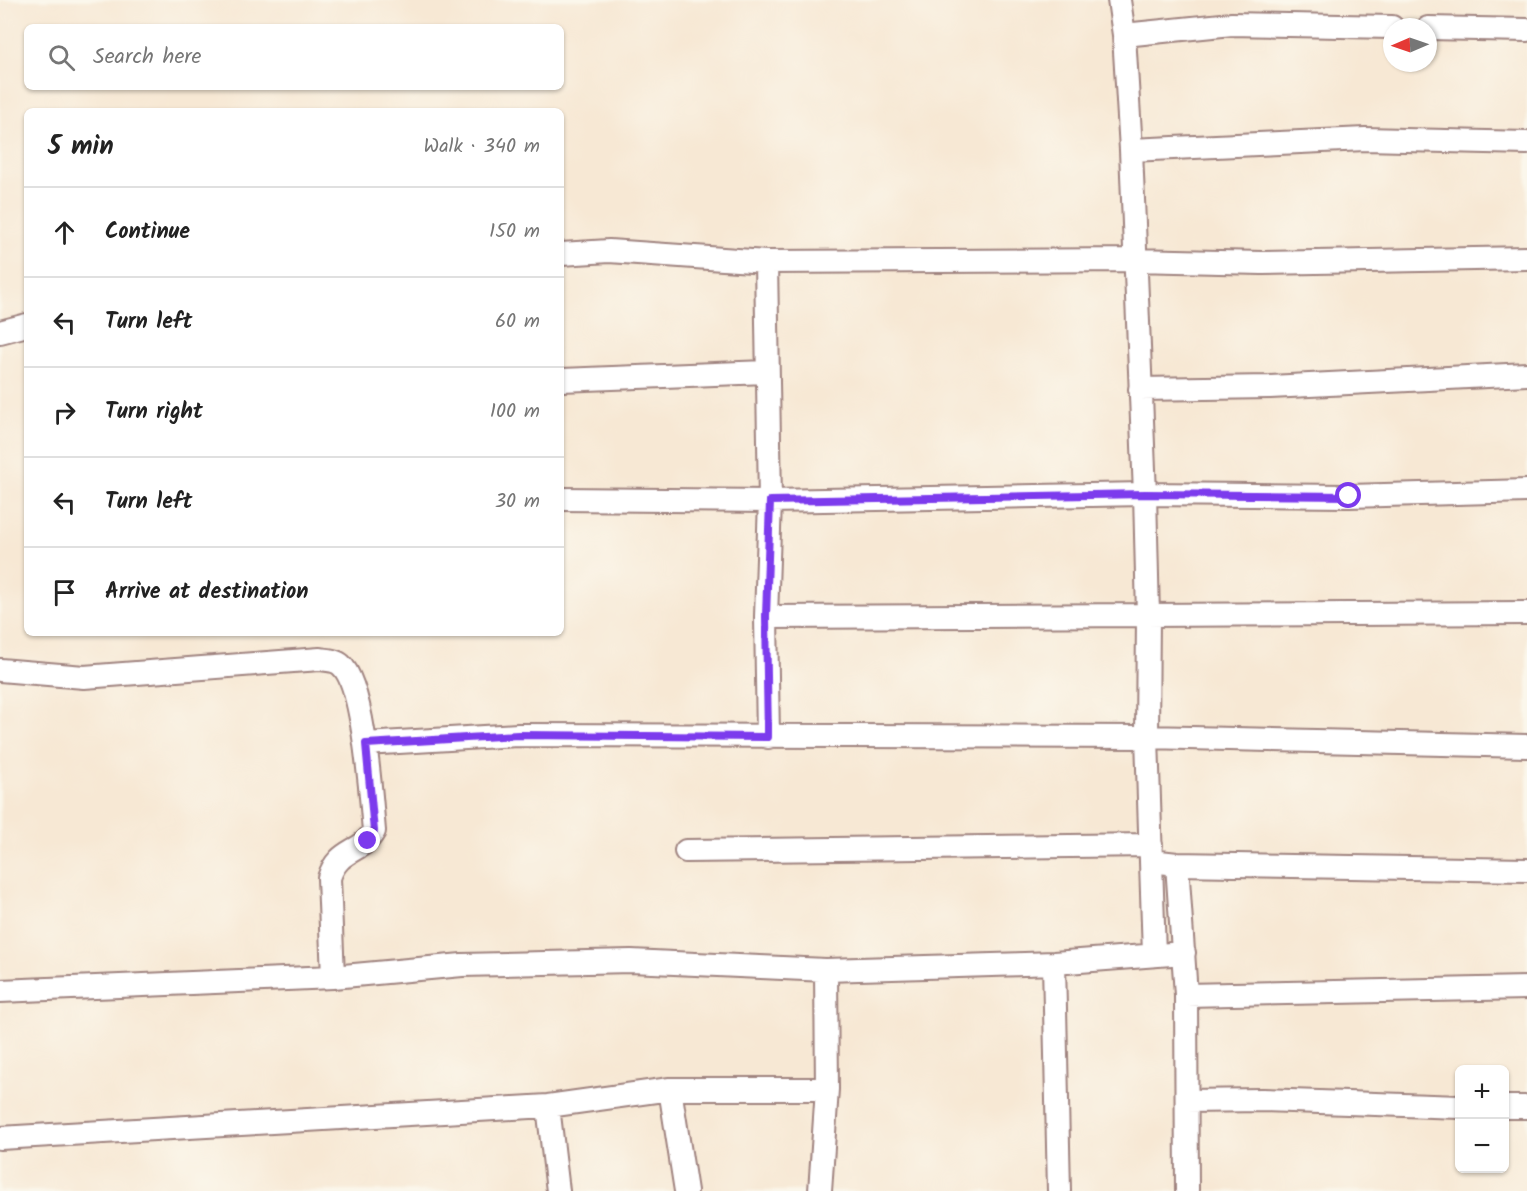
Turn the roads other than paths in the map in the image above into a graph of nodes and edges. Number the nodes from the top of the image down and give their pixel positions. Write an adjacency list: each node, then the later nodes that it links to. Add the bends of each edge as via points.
1 (1119, 0): 5 (street)
2 (1383, 27): 5 (street, via 1232,24)
3 (1437, 28): 4 (street)
4 (1527, 30)
5 (1124, 35): 7 (street)
6 (1527, 143): 7 (street, via 1365,139)
7 (1131, 150): 10 (street)
8 (564, 254): 11 (street, via 609,251)
9 (1527, 258): 10 (street, via 1262,263)
10 (1134, 260): 11 (street); 17 (street)
11 (766, 262): 14 (street)
12 (24, 326): 13 (street)
13 (0, 332)
14 (766, 372): 16 (street); 21 (street)
15 (1527, 374): 17 (street, via 1270,387)
16 (564, 380)
17 (1140, 389): 19 (street)
18 (1527, 491): 19 (street, via 1349,496)
19 (1145, 494): 21 (street); 24 (street)
20 (564, 499): 21 (street)
21 (770, 501): 23 (street)
22 (1527, 613): 24 (street)
23 (766, 616): 24 (street); 26 (street)
24 (1148, 616): 27 (street)
25 (0, 670): 28 (street, via 84,677 320,658 340,663 350,675)
26 (768, 737): 27 (street); 28 (street, via 518,735)
27 (1147, 737): 29 (street); 31 (street)
28 (366, 744): 38 (street, via 374,831 368,841 333,864 328,878)
29 (1527, 746)
30 (686, 851): 31 (street)
31 (1151, 853): 32 (street); 35 (street)
32 (1177, 864): 33 (street); 34 (street)
33 (1527, 870)
34 (1184, 953): 35 (street); 41 (street)
35 (1154, 955): 36 (street)
36 (1054, 963): 37 (street); 53 (street)
37 (826, 970): 38 (street, via 631,961 462,965); 43 (street)
38 (333, 977): 40 (street)
39 (1527, 988): 41 (street)
40 (0, 991)
41 (1186, 995): 44 (street)
42 (670, 1089): 43 (street); 45 (street); 51 (street)
43 (827, 1089): 52 (street)
44 (1186, 1101): 46 (street); 54 (street)
45 (548, 1106): 49 (street); 50 (street)
46 (1455, 1107)
47 (1509, 1107): 48 (street)
48 (1527, 1107)
49 (0, 1138)
50 (558, 1191)
51 (686, 1191)
52 (820, 1191)
53 (1059, 1191)
54 (1187, 1191)

